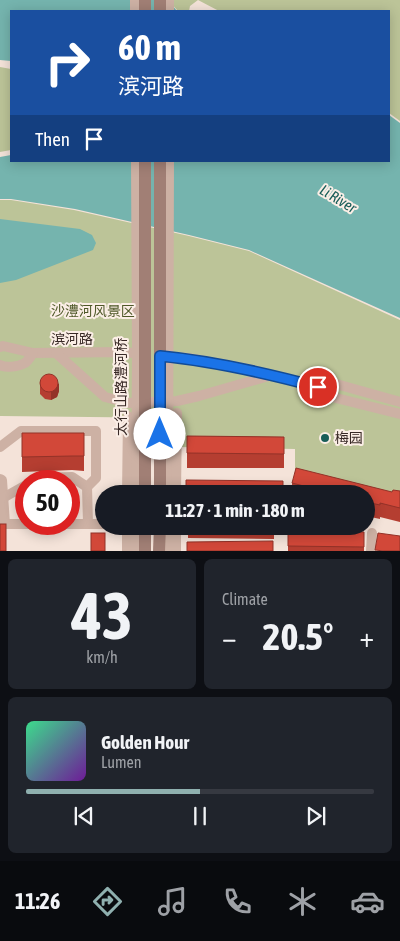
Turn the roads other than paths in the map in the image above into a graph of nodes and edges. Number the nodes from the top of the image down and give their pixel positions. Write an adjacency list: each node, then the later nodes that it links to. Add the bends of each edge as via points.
1 (136, 162): 8 (street, 太行山路澧河桥)
2 (145, 162): 8 (main road, 太行山路澧河桥)
3 (160, 162): 9 (main road)
4 (169, 162): 9 (street)
5 (0, 347): 6 (street, 滨河路)
6 (33, 353): 7 (street, 滨河路); 10 (street, via 25,363)
7 (56, 353): 8 (street, 滨河路); 11 (street, via 105,396 128,403 177,401)
8 (141, 354): 21 (street, 太行山路澧河桥); 22 (main road, 太行山路澧河桥)
9 (164, 356): 11 (street); 23 (main road); 24 (street)
10 (0, 365)
11 (272, 374): 12 (street)
12 (318, 387): 13 (street, via 328,382); 15 (street, via 324,395)
13 (400, 402)
14 (177, 413): 25 (street)
15 (400, 414)
16 (128, 416): 20 (street)
17 (0, 447): 26 (street, via 21,431 96,431 96,478)
18 (0, 479): 28 (street)
19 (80, 482): 26 (street)
20 (128, 485)
21 (136, 485)
22 (145, 485)
23 (160, 485)
24 (168, 485)
25 (176, 485)
26 (87, 487): 29 (street)
27 (15, 491): 28 (street)
28 (3, 498): 29 (street, via 5,524)
29 (88, 524): 30 (street)
30 (95, 524)
31 (127, 535): 38 (street)
32 (136, 535): 39 (street)
33 (145, 535): 40 (main road)
34 (160, 535): 41 (main road)
35 (168, 535): 42 (street)
36 (176, 535): 43 (street)
37 (372, 535): 44 (street)
38 (127, 551)
39 (135, 551)
40 (145, 551)
41 (159, 551)
42 (168, 551)
43 (176, 551)
44 (370, 551)

